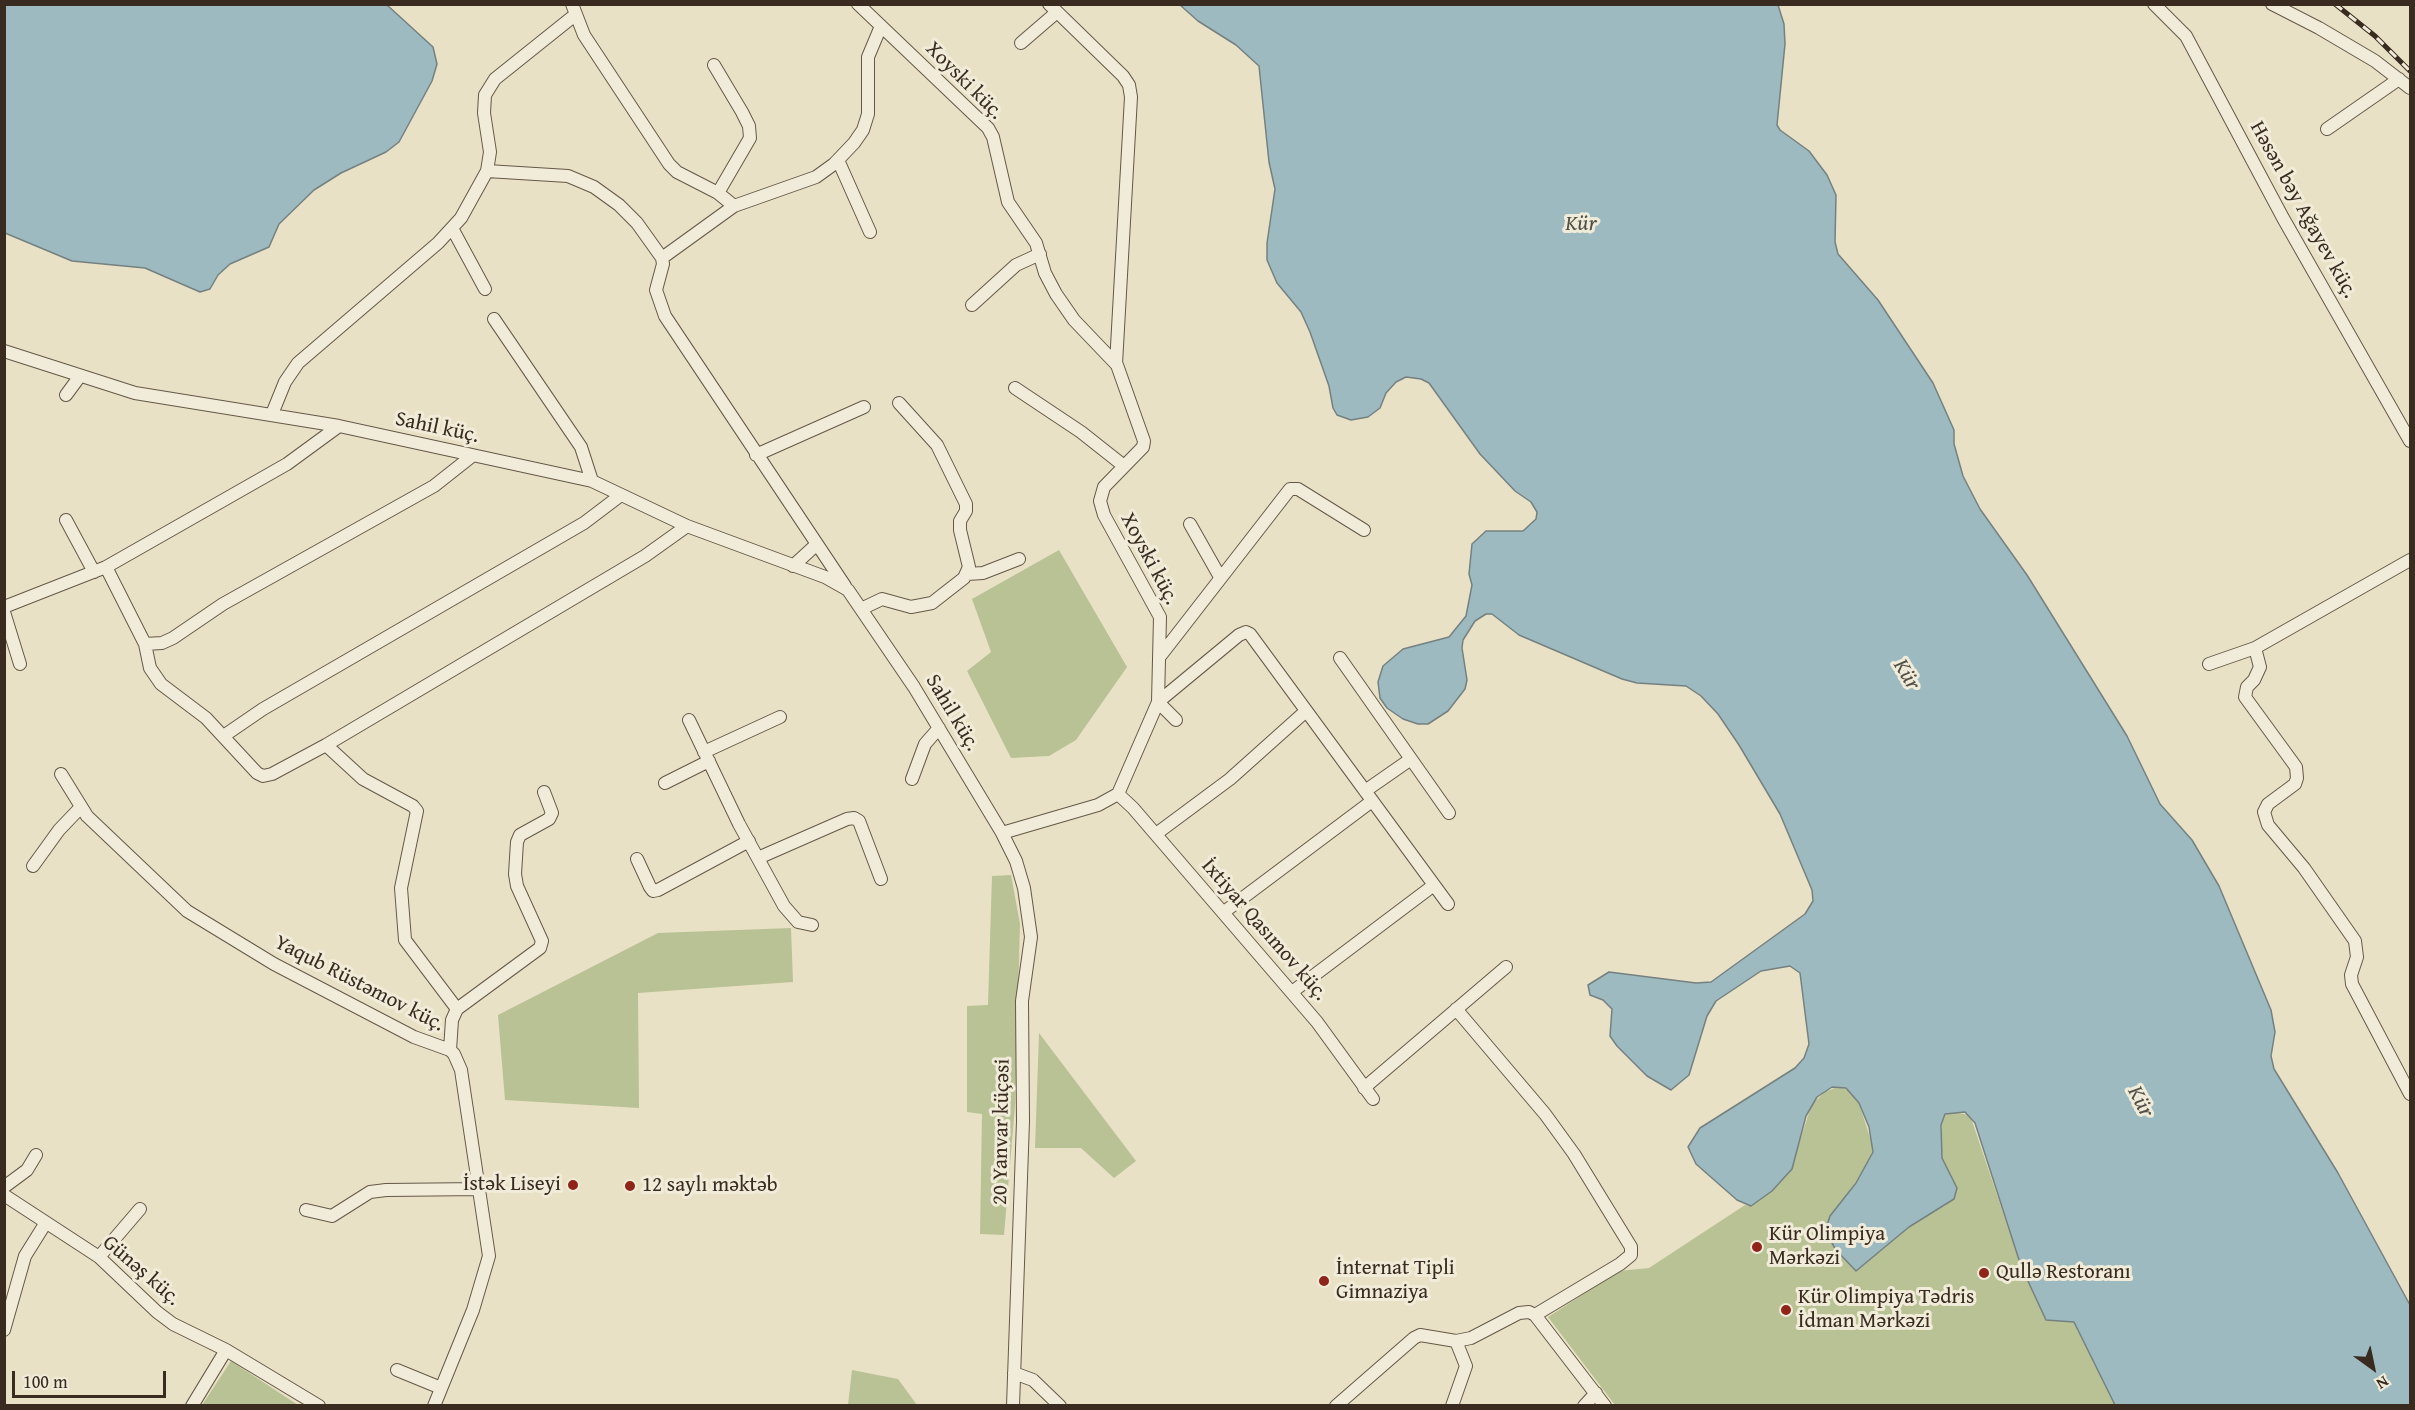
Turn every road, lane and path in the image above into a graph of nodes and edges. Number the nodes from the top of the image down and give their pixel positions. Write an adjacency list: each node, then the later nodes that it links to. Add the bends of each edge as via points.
1 (858, 4): 6 (street, Xoyski küç.)
2 (2154, 4): 32 (street, Həsən bəy Ağayev küç., via 2186,36 2283,218)
3 (2272, 4): 9 (street, via 2328,33)
4 (1053, 8): 7 (street); 24 (street, via 1123,76 1130,91)
5 (574, 10): 13 (street, via 495,79 485,95 490,152); 14 (street, via 584,35 669,164)
6 (881, 26): 12 (street, via 868,57 868,114 863,130); 18 (street, Xoyski küç., via 988,128 1004,194)
7 (1021, 43)
8 (714, 65): 14 (street, via 746,119 750,138)
9 (2399, 79): 10 (street); 11 (street)
10 (2410, 88)
11 (2327, 129)
12 (838, 159): 15 (street, via 816,177); 17 (street)
13 (487, 171): 16 (street); 19 (street, via 568,176 594,187 620,205)
14 (718, 193): 15 (street)
15 (734, 206): 19 (street)
16 (452, 228): 20 (street); 30 (street, via 298,363)
17 (870, 232)
18 (1040, 254): 21 (street, via 1016,265); 24 (street, Xoyski küç., via 1045,273 1062,303)
19 (662, 258): 33 (street, Sahil küç., via 656,290 665,316)
20 (485, 289)
21 (972, 305)
22 (494, 319): 36 (street, via 581,447)
23 (4, 351): 25 (street, Sahil küç.)
24 (1116, 364): 35 (street, Xoyski küç., via 1144,441)
25 (80, 376): 27 (street); 30 (street, Sahil küç., via 135,393)
26 (1015, 388): 35 (street)
27 (66, 395)
28 (899, 403): 48 (street, via 937,445 966,504 960,521)
29 (864, 406): 33 (street)
30 (272, 414): 31 (street, Sahil küç.)
31 (339, 426): 34 (street, Sahil küç.); 46 (street, via 287,464)
32 (2410, 441)
33 (756, 454): 42 (street, Sahil küç.)
34 (472, 456): 36 (street, Sahil küç.); 53 (street, via 434,486 223,604 173,638 162,644)
35 (1124, 466): 55 (street, Xoyski küç., via 1104,487 1100,501 1104,515 1158,610)
36 (592, 481): 37 (street, Sahil küç.)
37 (621, 495): 40 (street, Sahil küç.); 65 (street, via 584,523 263,709)
38 (66, 520): 47 (street)
39 (1190, 524): 49 (street)
40 (687, 526): 45 (street, Sahil küç.); 66 (street, via 645,556)
41 (1364, 530): 49 (street, via 1298,489 1290,489)
42 (817, 544): 45 (street); 50 (street, Sahil küç.)
43 (1019, 559): 48 (street, via 983,573)
44 (2410, 560): 54 (street)
45 (793, 566): 50 (street, Sahil küç.)
46 (106, 567): 47 (street); 53 (street)
47 (94, 572): 51 (street)
48 (967, 574): 52 (street, via 932,603 911,607 882,599)
49 (1220, 577): 55 (street)
50 (848, 590): 52 (street, Sahil küç.)
51 (4, 609): 57 (street)
52 (861, 609): 64 (street, Sahil küç.)
53 (145, 644): 65 (street, via 150,668 161,684)
54 (2255, 648): 58 (street); 95 (street, via 2260,667 2245,698 2286,751 2296,767 2297,778 2295,784 2268,804 2264,812 2268,825 2355,941 2352,984)
55 (1161, 655): 59 (street, Xoyski küç.)
56 (1340, 658): 68 (street)
57 (20, 664)
58 (2209, 664)
59 (1158, 702): 60 (street, via 1246,632); 63 (street); 73 (street, Xoyski küç.)
60 (1306, 711): 74 (street); 78 (street, via 1230,779)
61 (780, 717): 67 (street)
62 (689, 720): 67 (street)
63 (1176, 720)
64 (939, 728): 70 (street, via 925,744); 77 (street, Sahil küç.)
65 (225, 735): 66 (street, via 263,776)
66 (326, 745): 91 (street, via 363,779 417,811 401,888 405,940)
67 (707, 757): 71 (street); 79 (street)
68 (1411, 759): 74 (street); 76 (street)
69 (61, 774): 75 (street, Yaqub Rüstəmov küç.)
70 (912, 778)
71 (664, 783)
72 (544, 792): 91 (street, via 552,813 549,819 520,835 515,873 542,941 540,948)
73 (1118, 794): 77 (street, via 1098,805); 78 (street, İxtiyar Qasımov küç.)
74 (1369, 796): 85 (street); 87 (street)
75 (80, 808): 83 (street); 93 (street, Yaqub Rüstəmov küç., via 187,911 274,964 370,1015)
76 (1449, 813)
77 (1002, 833): 82 (street, Sahil küç.)
78 (1156, 834): 87 (street, İxtiyar Qasımov küç.)
79 (749, 842): 80 (street); 81 (street, via 653,891)
80 (758, 858): 84 (street, via 854,818 859,821); 88 (street, via 792,917)
81 (637, 859)
82 (1016, 861): 110 (street, 20 Yanvar küçəsi, via 1031,937 1022,1001 1023,1120)
83 (33, 866)
84 (881, 879)
85 (1434, 885): 86 (street); 90 (street)
86 (1448, 904)
87 (1224, 912): 90 (street, İxtiyar Qasımov küç.)
88 (812, 925)
89 (1506, 967): 92 (street)
90 (1293, 992): 94 (street, İxtiyar Qasımov küç.)
91 (457, 1009): 93 (street, via 452,1020)
92 (1456, 1009): 94 (street); 105 (street, via 1545,1114 1631,1247 1631,1255 1620,1264)
93 (450, 1050): 99 (street, Yaqub Rüstəmov küç., via 461,1070)
94 (1364, 1088): 96 (street, İxtiyar Qasımov küç.)
95 (2410, 1094)
96 (1373, 1099)
97 (36, 1155): 98 (street, via 27,1170)
98 (4, 1187)
99 (480, 1189): 102 (street, via 386,1190 370,1192 332,1216); 111 (street, Yaqub Rüstəmov küç., via 488,1262)
100 (4, 1195): 103 (street, Günəş küç.)
101 (140, 1209): 104 (street)
102 (306, 1210)
103 (45, 1224): 104 (street, Günəş küç.); 106 (street, via 25,1256)
104 (99, 1257): 108 (street, Günəş küç., via 164,1318)
105 (1535, 1315): 107 (street, via 1519,1313 1471,1338); 112 (street)
106 (4, 1330)
107 (1456, 1341): 118 (street, via 1420,1335 1414,1338); 119 (street, via 1466,1366)
108 (226, 1350): 113 (street); 114 (street, Günəş küç.)
109 (397, 1370): 111 (street)
110 (1014, 1373): 116 (street, 20 Yanvar küçəsi); 117 (street, via 1033,1380)
111 (441, 1388): 115 (street, Yaqub Rüstəmov küç.)
112 (1596, 1393): 120 (street); 121 (street)
113 (192, 1406)
114 (319, 1406)
115 (434, 1406)
116 (1013, 1406)
117 (1060, 1406)
118 (1336, 1406)
119 (1452, 1406)
120 (1584, 1406)
121 (1605, 1406)

